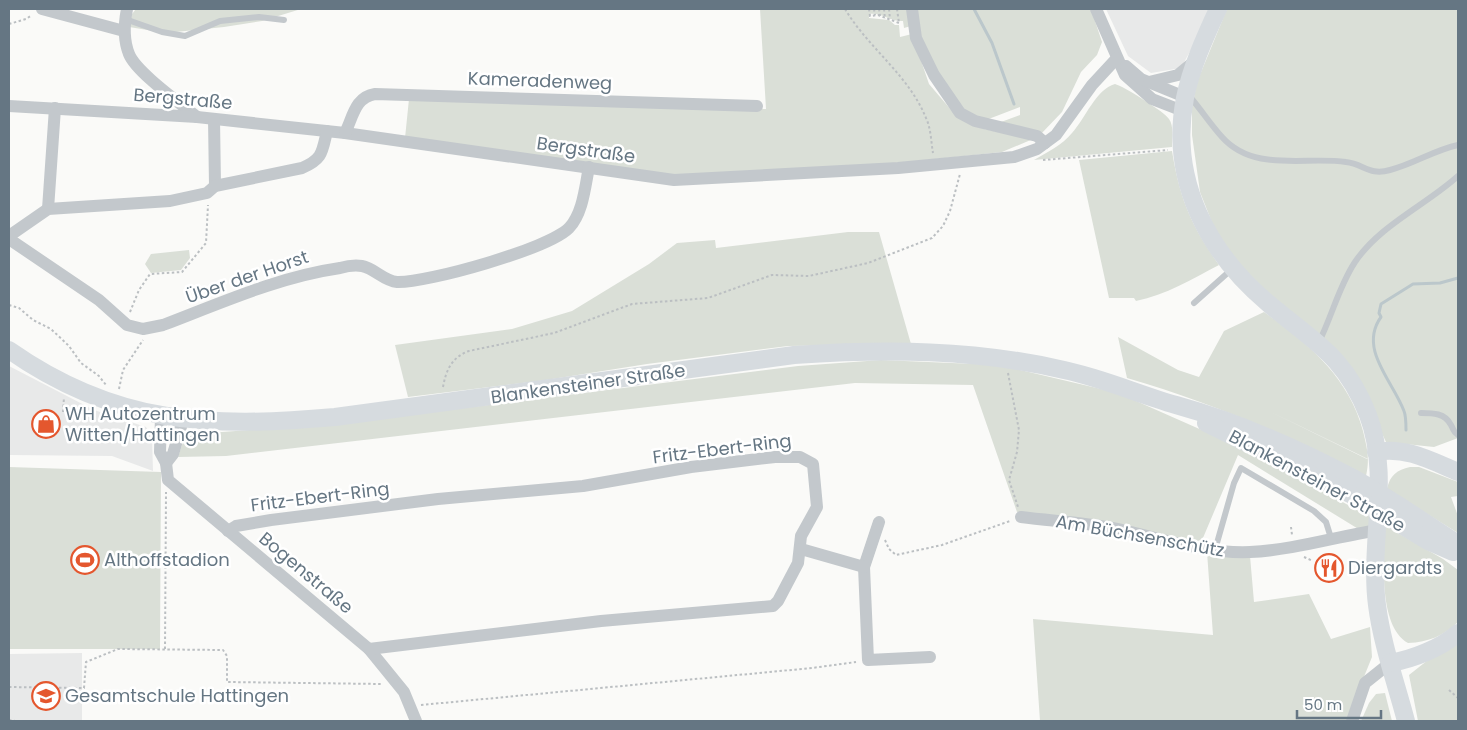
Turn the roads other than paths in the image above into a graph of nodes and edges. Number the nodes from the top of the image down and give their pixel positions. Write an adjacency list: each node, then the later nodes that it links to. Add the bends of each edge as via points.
1 (912, 9): 19 (street, via 916,38 934,76 960,114 975,121 1037,136)
2 (1096, 9): 8 (street)
3 (1218, 9): 9 (main road)
4 (37, 11): 5 (street)
5 (71, 13): 6 (street)
6 (125, 20): 7 (lane, via 185,36 220,21 259,17); 15 (street, via 129,55 140,70)
7 (284, 20)
8 (1117, 58): 10 (street); 11 (street, via 1124,75 1152,99); 19 (street, Bergstraße, via 1092,85 1067,122)
9 (1197, 60): 10 (street, via 1178,75); 11 (main road)
10 (1148, 82): 11 (street)
11 (1184, 104): 20 (lane, via 1191,98 1222,138 1252,156 1269,160 1347,162 1373,173); 26 (main road, via 1186,176 1207,234)
12 (9, 106): 14 (street, Bergstraße)
13 (757, 106): 18 (street, Kameradenweg, via 375,94 359,101)
14 (55, 108): 15 (street, Bergstraße); 24 (street)
15 (197, 117): 16 (street, Bergstraße)
16 (214, 119): 17 (street, Bergstraße); 23 (street)
17 (327, 131): 18 (street, Bergstraße); 23 (street, via 321,156 315,163)
18 (345, 133): 21 (street, Bergstraße)
19 (1045, 143): 21 (street, Bergstraße, via 1014,157 934,165 674,180)
20 (1458, 146)
21 (589, 167): 25 (street, Über der Horst, via 579,211 568,229 475,268 406,282 394,282 364,266 333,269 281,281 154,327 133,327 121,321 99,300)
22 (1458, 176): 28 (lane, via 1373,241 1356,260)
23 (211, 190): 24 (street, via 170,201)
24 (48, 210): 25 (street)
25 (9, 238)
26 (1232, 269): 27 (lane); 28 (main road, via 1259,296)
27 (1194, 302)
28 (1319, 343): 34 (main road, via 1352,382 1368,415)
29 (9, 350): 31 (main road, Blankensteiner Straße, via 49,375 113,404)
30 (1421, 413): 33 (lane, via 1435,413 1446,418)
31 (161, 416): 32 (main road, Blankensteiner Straße); 35 (street, via 160,452)
32 (183, 420): 35 (street, via 173,454); 38 (main road, Blankensteiner Straße, via 267,423 335,417 794,356 871,350 938,352 1065,370 1176,405 1219,430 1353,487)
33 (1458, 435)
34 (1376, 452): 36 (main road, via 1395,449); 40 (main road)
35 (166, 463): 41 (street, Bogenstraße, via 165,471 171,484)
36 (1457, 468)
37 (1021, 517): 47 (street, Am Büchsenschütz, via 1109,527)
38 (1408, 519): 42 (main road); 44 (main road, Blankensteiner Straße); 45 (main road, Blankensteiner Straße)
39 (879, 522): 50 (street)
40 (1378, 530): 43 (street, Am Büchsenschütz); 54 (main road, via 1377,605)
41 (228, 531): 46 (street, Fritz-Ebert-Ring, via 236,526 271,520 438,499 583,486 690,467 796,456 813,464 817,500 816,509 801,536); 52 (street, Bogenstraße)
42 (1458, 537)
43 (1331, 538): 47 (street, Am Büchsenschütz, via 1304,546 1250,552); 47 (lane, via 1326,522 1314,511 1241,468)
44 (1428, 541): 48 (main road, Blankensteiner Straße); 49 (main road)
45 (1458, 544)
46 (801, 549): 50 (street); 52 (street, Fritz-Ebert-Ring, via 798,563 773,606 600,620)
47 (1215, 550)
48 (1458, 556)
49 (1458, 564)
50 (864, 567): 53 (street, via 868,660)
51 (1458, 633): 54 (main road, via 1431,649)
52 (369, 649): 55 (street, Bogenstraße, via 411,705)
53 (930, 658)
54 (1390, 663): 56 (street, via 1365,683); 57 (main road)
55 (416, 721)
56 (1352, 721)
57 (1406, 721)

